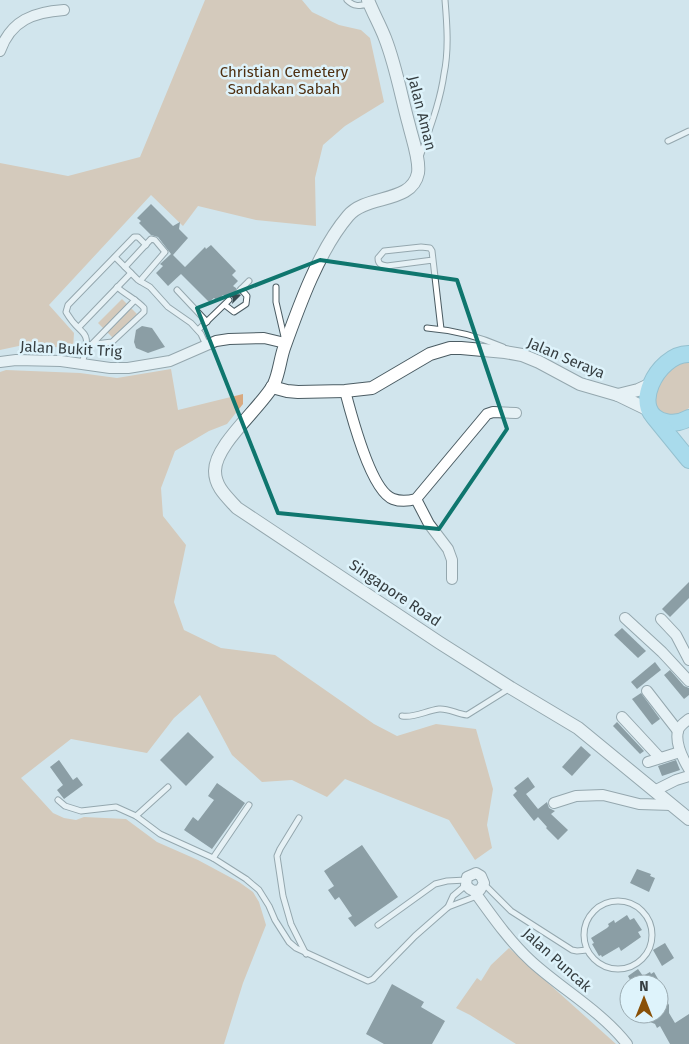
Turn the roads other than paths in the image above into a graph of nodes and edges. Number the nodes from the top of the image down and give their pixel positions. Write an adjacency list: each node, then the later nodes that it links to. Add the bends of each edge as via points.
1 (347, 0): 3 (lane, via 358,6)
2 (445, 0): 8 (lane, via 445,73)
3 (369, 2): 8 (street, Jalan Aman, via 388,46)
4 (64, 10): 5 (street, via 46,11 20,22 6,36)
5 (0, 51)
6 (689, 131): 7 (lane)
7 (668, 141)
8 (418, 164): 25 (street, Jalan Aman, via 416,180 409,189 358,207 348,215 320,258)
9 (146, 245): 10 (lane, via 134,237); 12 (lane); 14 (lane, via 153,239 165,252)
10 (115, 257): 12 (lane); 21 (lane, via 68,305 66,312)
11 (433, 260): 11 (lane, via 432,251 426,246 384,251 378,258 381,265 387,266); 23 (lane)
12 (125, 267): 13 (lane)
13 (131, 273): 14 (lane); 16 (lane)
14 (140, 281): 24 (lane, via 150,287 168,308)
15 (249, 281): 20 (lane, via 240,290 247,296 246,304 234,312 227,303)
16 (117, 287): 19 (lane); 21 (lane)
17 (276, 287): 25 (lane, via 276,302)
18 (177, 290): 20 (lane)
19 (135, 300): 26 (lane); 26 (lane, via 144,312 115,340)
20 (207, 322): 24 (lane)
21 (79, 327): 26 (lane)
22 (428, 328): 23 (lane)
23 (441, 329): 29 (lane, via 492,342)
24 (198, 330): 27 (lane)
25 (286, 343): 27 (street, Jalan Bukit Trig, via 242,338); 33 (street, Jalan Aman)
26 (89, 345): 31 (lane)
27 (206, 345): 31 (street, Jalan Bukit Trig, via 170,361 128,368)
28 (688, 353): 32 (highway, via 667,362)
29 (522, 355): 34 (street, Jalan Seraya, via 450,348 430,354 372,388); 35 (street, Jalan Seraya, via 580,384)
30 (0, 362): 31 (street, Jalan Bukit Trig, via 46,360)
31 (82, 364)
32 (651, 384): 35 (street, Jalan Seraya); 36 (highway, via 648,398)
33 (272, 387): 34 (street, Jalan Seraya, via 287,391); 46 (street, Singapore Road, via 221,451 215,470 220,491 237,508)
34 (345, 391): 40 (street, via 375,481 392,499)
35 (618, 395): 36 (street, Jalan Seraya)
36 (651, 411): 38 (highway, via 663,422 679,423); 39 (highway)
37 (516, 413): 40 (street, via 493,412 482,418)
38 (689, 418)
39 (689, 460)
40 (416, 499): 41 (street, via 429,524 448,549 452,560)
41 (452, 579)
42 (625, 618): 45 (street)
43 (661, 620): 44 (street, via 676,635)
44 (689, 660)
45 (689, 681)
46 (511, 688): 48 (lane, via 467,715 437,709 411,717); 58 (street, Singapore Road, via 578,728)
47 (647, 690): 51 (street)
48 (402, 716)
49 (622, 717): 53 (street)
50 (689, 719): 51 (street)
51 (678, 731): 52 (street)
52 (680, 752): 53 (street); 55 (street)
53 (660, 758): 54 (street)
54 (648, 762)
55 (689, 769)
56 (689, 776): 58 (street)
57 (168, 786): 63 (lane)
58 (654, 791): 61 (street, Singapore Road)
59 (58, 800): 63 (lane, via 81,811 116,806)
60 (554, 803): 61 (street, via 576,796 603,796 639,804)
61 (672, 805): 65 (street)
62 (249, 806): 66 (lane)
63 (136, 816): 66 (lane, via 160,834)
64 (299, 818): 72 (lane, via 277,856 283,896)
65 (689, 820)
66 (213, 858): 72 (lane, via 259,890 289,942)
67 (484, 883): 68 (street, via 480,890); 68 (street, via 476,873 470,875); 71 (lane, via 511,911 572,950)
68 (471, 888): 69 (lane); 69 (lane, via 453,896); 70 (lane, via 447,881 435,884); 73 (street, Jalan Puncak, via 518,948 615,1029)
69 (448, 907): 72 (lane, via 371,981)
70 (378, 925)
71 (587, 950): 71 (lane, via 583,931 593,910 603,904 614,900 631,903 645,913 650,922 653,933 647,953 629,968 607,968 596,962)
72 (306, 954)
73 (627, 1044)

